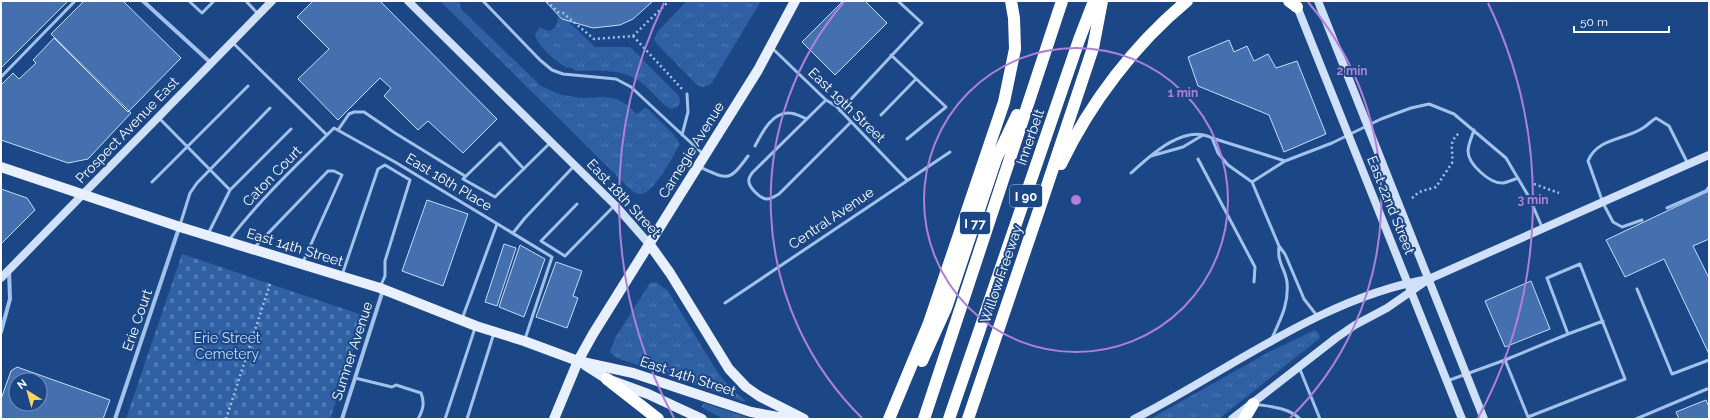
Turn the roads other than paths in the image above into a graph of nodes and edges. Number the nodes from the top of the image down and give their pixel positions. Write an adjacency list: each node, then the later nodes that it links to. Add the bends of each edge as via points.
1 (76, 1): 24 (lane)
2 (143, 1): 22 (street)
3 (189, 1): 4 (lane, via 202,13)
4 (214, 1)
5 (246, 1): 18 (lane)
6 (272, 1): 18 (street, Prospect Avenue East)
7 (408, 1): 45 (street, East 18th Street)
8 (483, 1): 41 (lane, via 552,70 563,74 616,78 631,87)
9 (795, 1): 20 (main road, Carnegie Avenue)
10 (898, 1): 21 (lane, via 922,23)
11 (1011, 1): 112 (highway, via 1015,49 1004,102)
12 (1062, 1): 23 (highway, Innerbelt / I 90)
13 (1094, 1): 131 (highway, Innerbelt / I 90)
14 (1102, 1): 73 (highway, Willow Freeway, via 1093,48)
15 (1188, 1): 73 (highway, via 1148,38 1101,96 1075,136)
16 (1318, 1): 35 (street, East 22nd Street)
17 (1294, 3): 42 (street, East 22nd Street)
18 (258, 14): 19 (street, Prospect Avenue East)
19 (231, 42): 22 (street, Prospect Avenue East); 40 (lane)
20 (771, 47): 28 (lane, East 19th Street); 50 (main road, Carnegie Avenue)
21 (891, 55): 25 (lane); 30 (lane)
22 (211, 63): 32 (street, Prospect Avenue East)
23 (1038, 71): 112 (highway, I 77, via 996,159 946,308); 130 (highway, Innerbelt / I 90)
24 (1, 77)
25 (916, 78): 31 (lane); 44 (lane, via 946,107)
26 (248, 86): 47 (lane)
27 (687, 94): 41 (lane, via 688,112)
28 (826, 100): 30 (lane, East 19th Street); 33 (lane)
29 (270, 108): 60 (lane)
30 (840, 111): 34 (lane, East 19th Street)
31 (881, 115)
32 (158, 116): 47 (lane); 69 (street, Prospect Avenue East)
33 (807, 119): 34 (lane, via 748,180 757,194 765,199 779,194); 46 (lane, via 790,113 779,114)
34 (851, 122): 64 (lane, East 19th Street)
35 (1368, 125): 38 (lane, via 1428,104 1454,114); 42 (lane); 91 (street, East 22nd Street)
36 (291, 129): 68 (lane)
37 (336, 129): 40 (lane, Caton Court); 62 (lane, Caton Court, via 349,114 364,112); 76 (lane, East 16th Place)
38 (1474, 130): 63 (lane, via 1506,158); 63 (lane, via 1468,152 1472,164 1494,182 1503,183)
39 (1205, 134): 43 (lane); 52 (lane, via 1182,147); 52 (lane, via 1187,136 1170,142)
40 (327, 135): 82 (lane, Caton Court, via 242,222)
41 (682, 135): 50 (lane)
42 (1349, 135): 54 (lane); 93 (street, East 22nd Street)
43 (1212, 138): 54 (lane); 66 (lane, via 1228,165)
44 (907, 139)
45 (551, 142): 56 (street, East 18th Street); 59 (lane)
46 (755, 146)
47 (187, 147): 60 (lane); 65 (lane)
48 (950, 152): 64 (lane, Central Avenue)
49 (1709, 155): 55 (street)
50 (704, 156): 58 (main road, Carnegie Avenue)
51 (748, 156): 58 (lane, via 734,174 728,177 722,177)
52 (1149, 157): 61 (lane)
53 (1198, 159): 92 (lane, via 1254,267)
54 (1285, 161): 66 (lane)
55 (1688, 164): 70 (street); 70 (lane, via 1669,126 1656,118 1643,128 1598,146 1591,154 1588,161)
56 (575, 165): 72 (street, East 18th Street); 79 (lane, via 524,218)
57 (1, 166): 69 (main road, East 14th Street)
58 (698, 166): 83 (main road, Carnegie Avenue)
59 (524, 169): 62 (lane, Caton Court, via 495,197 463,179); 62 (lane, via 500,144)
60 (210, 170): 68 (lane); 77 (lane, via 193,188)
61 (1131, 173)
62 (465, 176)
63 (1518, 178): 78 (lane)
64 (907, 180): 97 (lane, Central Avenue)
65 (152, 182)
66 (1252, 182): 84 (lane)
67 (1709, 187): 74 (lane)
68 (230, 190): 80 (lane)
69 (82, 194): 77 (main road, East 14th Street); 88 (street, Prospect Avenue East)
70 (1602, 203): 75 (lane, via 1613,222 1622,226); 78 (street)
71 (577, 204): 81 (lane)
72 (615, 205): 81 (lane, via 565,256); 83 (street, East 18th Street)
73 (1040, 207): 132 (highway, Willow Freeway)
74 (1667, 208)
75 (1642, 220)
76 (497, 224): 79 (lane, East 16th Place); 99 (lane)
77 (180, 227): 80 (main road, East 14th Street); 119 (street, Erie Court)
78 (1542, 229): 91 (street)
79 (513, 234): 85 (lane, East 16th Place)
80 (207, 235): 82 (main road, East 14th Street)
81 (541, 240): 85 (lane)
82 (228, 241): 86 (main road, East 14th Street)
83 (650, 245): 109 (main road, Carnegie Avenue); 128 (main road, East 18th Street, via 670,273 720,357 737,378 759,396)
84 (1279, 246): 98 (lane, via 1285,254 1304,299); 106 (lane, via 1278,256 1287,281 1286,307)
85 (535, 247): 105 (lane, East 16th Place, via 552,257)
86 (253, 249): 87 (main road, East 14th Street); 87 (lane, via 328,172 334,171 342,175)
87 (302, 264): 89 (main road, East 14th Street)
88 (9, 270): 90 (street, Prospect Avenue East); 102 (street, via 10,299)
89 (341, 277): 94 (main road, East 14th Street); 94 (lane, via 378,169 385,165 410,180 385,261)
90 (1, 278)
91 (1429, 279): 93 (street); 96 (street); 111 (street, East 22nd Street)
92 (1254, 282)
93 (1408, 282): 96 (street, East 22nd Street); 98 (street, via 1379,290)
94 (382, 289): 99 (main road, East 14th Street); 113 (street, Sumner Avenue)
95 (1637, 289): 108 (lane, via 1672,374)
96 (1412, 292): 110 (street, via 1355,325); 115 (street, East 22nd Street)
97 (725, 303)
98 (1318, 317): 106 (street)
99 (461, 320): 101 (main road, East 14th Street)
100 (1603, 321): 104 (lane); 104 (lane, via 1580,264 1547,278); 107 (lane, via 1625,379 1528,416)
101 (476, 326): 103 (main road, East 14th Street); 122 (lane)
102 (1, 332)
103 (494, 332): 105 (main road, East 14th Street); 123 (lane)
104 (1568, 334): 107 (lane)
105 (524, 341): 109 (main road, East 14th Street)
106 (1270, 342): 133 (street)
107 (1506, 360): 111 (lane)
108 (1709, 360)
109 (578, 361): 114 (main road, East 14th Street); 124 (main road, Carnegie Avenue); 127 (main road, East 14th Street, via 634,373 751,412)
110 (1299, 367): 117 (street); 137 (lane)
111 (1466, 374): 115 (lane); 139 (street, East 22nd Street)
112 (912, 375): 129 (highway, I 77)
113 (355, 378): 120 (street, Sumner Avenue); 121 (lane, via 392,387 396,384 421,393 424,400 423,409)
114 (607, 379): 125 (highway); 126 (main road, East 14th Street, via 648,394)
115 (1447, 381): 138 (street, East 22nd Street)
116 (1706, 389): 118 (lane)
117 (1252, 404): 134 (street); 135 (highway); 136 (lane, via 1279,408 1295,414)
118 (1648, 414): 140 (lane); 141 (lane)
119 (115, 419)
120 (342, 419)
121 (418, 419)
122 (445, 419)
123 (467, 419)
124 (554, 419)
125 (658, 419)
126 (702, 419)
127 (789, 419)
128 (804, 419)
129 (890, 419)
130 (924, 419)
131 (949, 419)
132 (968, 419)
133 (1134, 419)
134 (1232, 419)
135 (1244, 419)
136 (1300, 419)
137 (1320, 419)
138 (1462, 419)
139 (1484, 419)
140 (1636, 419)
141 (1650, 419)

